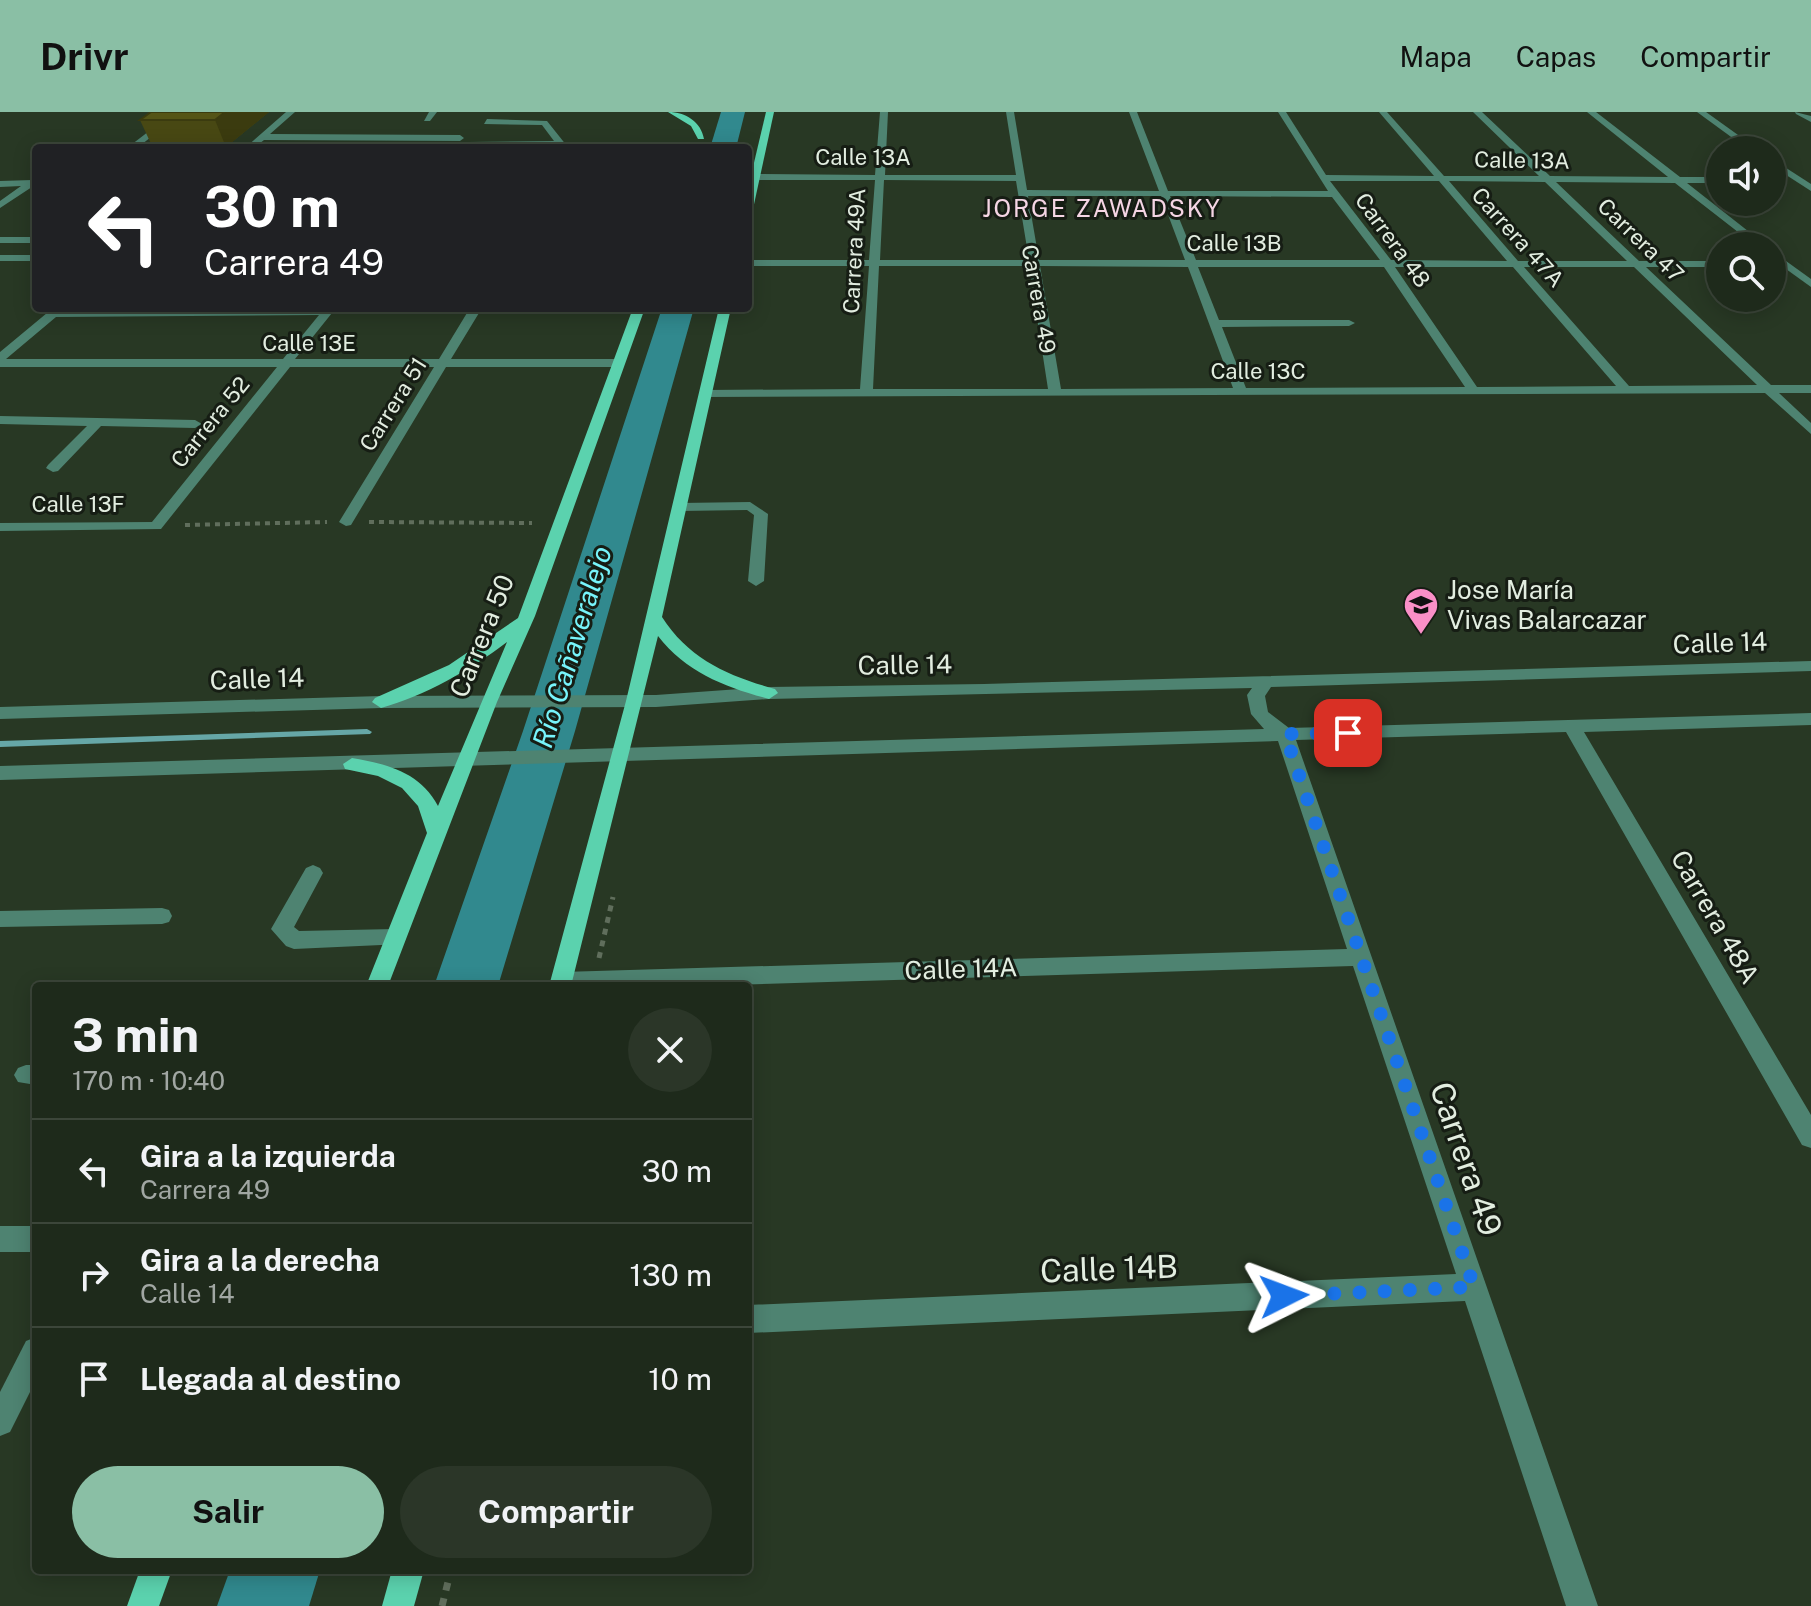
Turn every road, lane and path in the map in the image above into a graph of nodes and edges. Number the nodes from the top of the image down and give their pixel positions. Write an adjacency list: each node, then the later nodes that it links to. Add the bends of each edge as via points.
1 (179, 112): 20 (street)
2 (291, 112): 18 (street)
3 (672, 112): 19 (main road, via 694,124)
4 (771, 112): 26 (main road)
5 (884, 112): 27 (street, Carrera 49A)
6 (1010, 112): 28 (street, Carrera 49)
7 (1133, 112): 40 (street)
8 (1282, 112): 29 (street, Carrera 48)
9 (1383, 112): 30 (street, Carrera 47A)
10 (1477, 112): 33 (street, Carrera 47)
11 (1591, 112): 31 (street)
12 (1701, 112): 17 (street)
13 (1799, 112): 14 (street)
14 (1811, 119)
15 (486, 122): 23 (street, via 544,123)
16 (706, 125): 19 (main road)
17 (1735, 136)
18 (262, 137): 21 (street); 22 (street)
19 (701, 137): 24 (main road)
20 (136, 144)
21 (254, 144)
22 (522, 144)
23 (560, 144)
24 (699, 144)
25 (1786, 172): 35 (street)
26 (755, 177): 27 (street, Calle 13A); 38 (main road)
27 (878, 177): 28 (street, Calle 13A); 49 (street, Carrera 49A)
28 (1019, 178): 39 (street, Carrera 49)
29 (1323, 178): 30 (street, Calle 13A); 41 (street, Carrera 48)
30 (1438, 179): 33 (street, Calle 13A); 53 (street, Carrera 47A)
31 (1675, 180): 32 (street, Calle 13A); 33 (street, Calle 13A); 43 (street)
32 (1706, 180)
33 (1549, 181): 57 (street, Carrera 47)
34 (1786, 181): 35 (street)
35 (1799, 181): 37 (street)
36 (0, 184): 42 (street, via 32,183)
37 (1811, 188)
38 (752, 191)
39 (1021, 193): 40 (street); 50 (street, Carrera 49)
40 (1163, 193): 41 (street); 51 (street)
41 (1335, 194): 52 (street, Carrera 48)
42 (0, 205)
43 (1744, 232)
44 (0, 240): 45 (street)
45 (32, 240)
46 (0, 258): 47 (street)
47 (32, 258)
48 (752, 263): 49 (street, Calle 13B)
49 (874, 263): 50 (street, Calle 13B); 77 (street, Carrera 49A)
50 (1033, 263): 51 (street, Calle 13B); 76 (street, Carrera 49)
51 (1192, 263): 52 (street, Calle 13B); 66 (street)
52 (1387, 263): 53 (street, Calle 13B); 75 (street, Carrera 48)
53 (1515, 263): 57 (street, Calle 13B); 71 (street, Carrera 47A)
54 (1811, 263): 56 (street)
55 (1706, 264): 57 (street, Calle 13B)
56 (1786, 264)
57 (1638, 265): 72 (street, Carrera 47)
58 (1786, 269): 59 (street)
59 (1811, 284)
60 (55, 312): 67 (street)
61 (326, 312): 68 (street, Carrera 52)
62 (474, 312): 69 (street, Carrera 51)
63 (637, 312): 70 (main road, Carrera 50)
64 (724, 312): 78 (main road)
65 (1349, 323): 66 (street)
66 (1215, 324): 74 (street)
67 (0, 361): 68 (street, Calle 13E)
68 (285, 363): 69 (street, Calle 13E); 86 (street, Carrera 52)
69 (445, 363): 70 (street, Calle 13E); 85 (street, Carrera 51)
70 (618, 363): 89 (main road, Carrera 50)
71 (1624, 388): 72 (street, Calle 13C); 75 (street, Calle 13C)
72 (1769, 389): 73 (street, Calle 13C); 82 (street, Carrera 47)
73 (1811, 389)
74 (1241, 391): 75 (street, Calle 13C); 76 (street, Calle 13C)
75 (1474, 391)
76 (1055, 392): 77 (street, Calle 13C)
77 (866, 393): 78 (street, Calle 13C)
78 (706, 394): 84 (main road)
79 (0, 420): 80 (street)
80 (98, 422): 81 (street); 83 (street)
81 (195, 424)
82 (1811, 430)
83 (53, 468)
84 (680, 507): 88 (street, via 750,506 761,514); 90 (main road)
85 (346, 522)
86 (156, 526): 87 (street, Calle 13F)
87 (0, 527)
88 (756, 581)
89 (527, 616): 95 (main road, via 455,669); 96 (main road, Carrera 50)
90 (655, 618): 93 (main road, via 693,662); 94 (main road)
91 (1811, 666): 92 (street, Calle 14)
92 (1267, 681): 93 (street, Calle 14); 100 (street, via 1256,695 1258,712)
93 (769, 693): 94 (street, Calle 14)
94 (626, 701): 96 (street, Calle 14); 101 (main road)
95 (381, 702): 96 (street, Calle 14); 97 (street, Calle 14)
96 (488, 702): 102 (main road, Carrera 50)
97 (0, 713)
98 (1811, 719): 99 (street)
99 (1571, 725): 100 (street); 114 (street, Carrera 48A)
100 (1285, 734): 101 (street); 110 (street, Carrera 49)
101 (612, 754): 102 (street); 112 (main road)
102 (478, 759): 103 (street); 105 (main road, Carrera 50)
103 (352, 764): 104 (street); 105 (main road, via 382,769 415,788 434,815)
104 (0, 773)
105 (437, 835): 109 (main road, Carrera 50)
106 (313, 873): 109 (street, via 282,929 294,940)
107 (162, 916): 108 (street)
108 (0, 919)
109 (395, 938): 111 (main road, Carrera 50)
110 (1361, 957): 113 (street, Calle 14A); 117 (street, Carrera 49)
111 (378, 982)
112 (561, 982)
113 (592, 982)
114 (1811, 1137)
115 (0, 1239): 116 (street)
116 (32, 1239)
117 (1474, 1287): 118 (street, Calle 14B); 127 (street, Carrera 49)
118 (752, 1319)
119 (32, 1359): 120 (street)
120 (0, 1422)
121 (155, 1574): 124 (main road)
122 (407, 1574): 125 (main road)
123 (450, 1574): 126 (path)
124 (143, 1606)
125 (398, 1606)
126 (442, 1606)
127 (1582, 1606)

